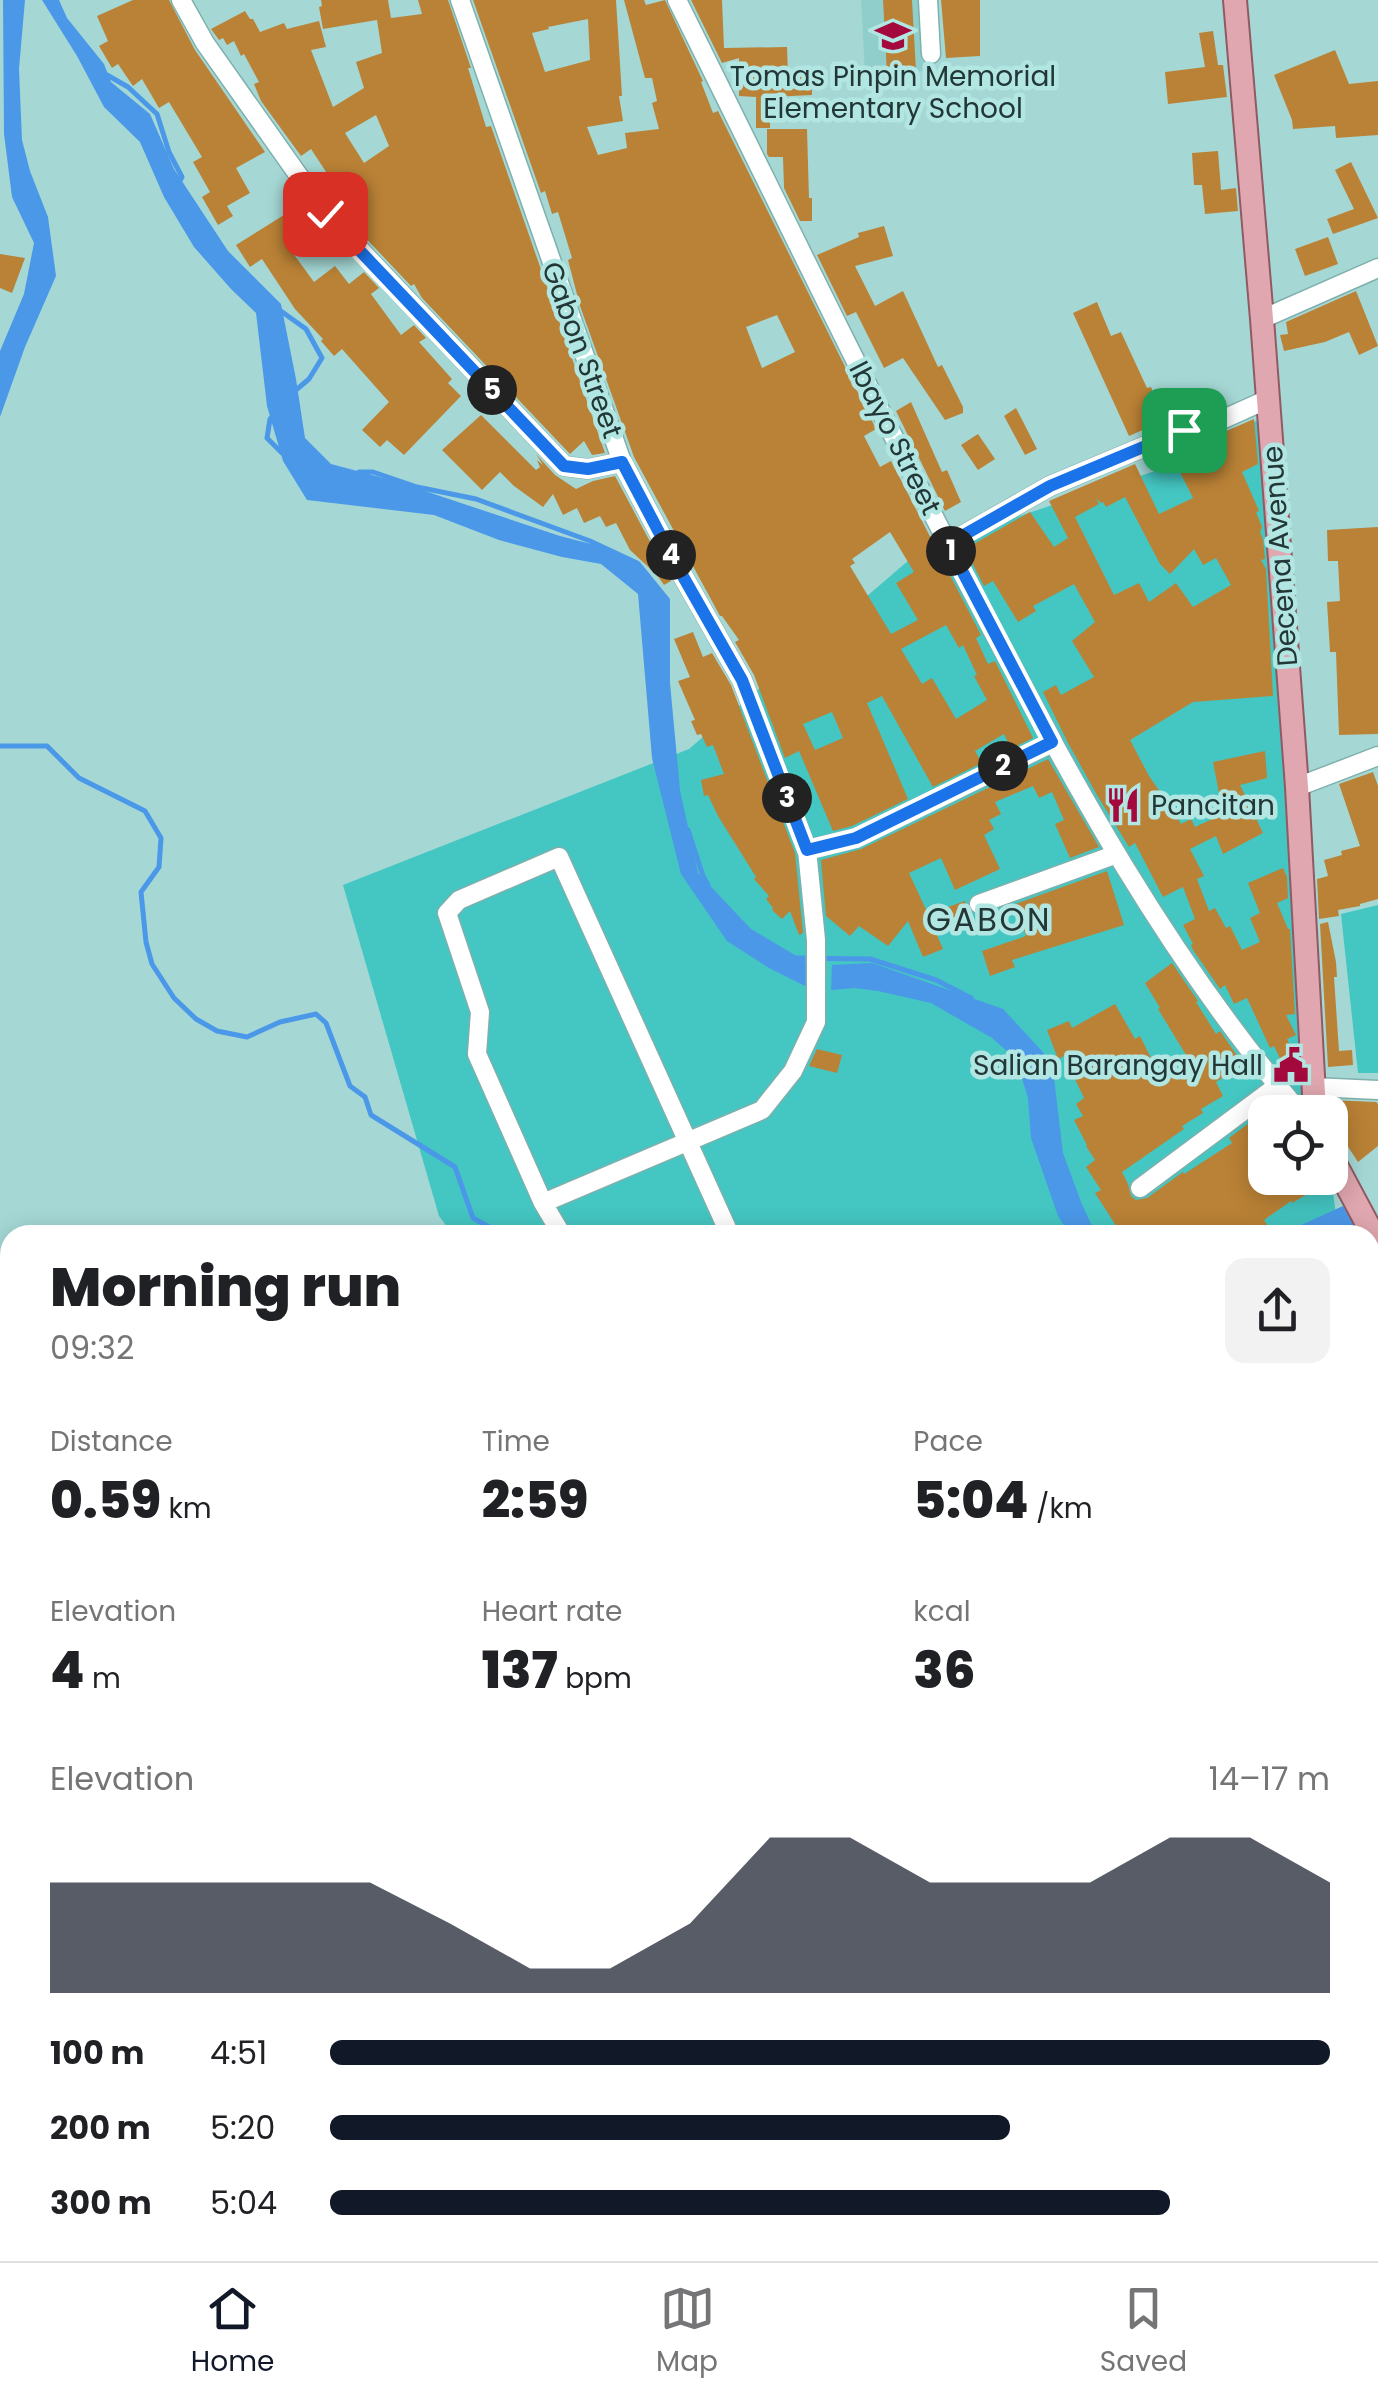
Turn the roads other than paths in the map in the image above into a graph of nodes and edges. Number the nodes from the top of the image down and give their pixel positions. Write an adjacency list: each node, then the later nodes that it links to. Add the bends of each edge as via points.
1 (181, 0): 10 (street, via 325,214 564,466)
2 (460, 0): 10 (street, Gabon Street)
3 (676, 0): 11 (street, Ibayo Street)
4 (928, 0): 6 (street)
5 (1235, 0): 8 (main road, Decena Avenue)
6 (930, 54)
7 (1378, 268): 8 (street)
8 (1262, 319): 9 (main road, Decena Avenue)
9 (1268, 399): 11 (street, via 1050,486); 14 (main road, Decena Avenue)
10 (622, 462): 15 (street, Gabon Street, via 742,680)
11 (948, 544): 12 (street, Ibayo Street)
12 (1052, 742): 15 (street, via 856,838); 16 (street, Ibayo Street)
13 (1378, 756): 14 (street)
14 (1297, 787): 19 (main road, Decena Avenue)
15 (807, 850): 23 (street, Gabon Street, via 816,1022 793,1071 762,1110)
16 (1117, 854): 17 (street); 18 (street, Ibayo Street, via 1148,908)
17 (979, 904)
18 (1277, 1086): 21 (street, Ibayo Street); 25 (street)
19 (1313, 1087): 20 (street); 22 (main road, Decena Avenue)
20 (1378, 1090)
21 (1285, 1095)
22 (1313, 1095)
23 (688, 1142): 26 (street, Gabon Street); 26 (street, via 560,856 458,900 448,912 480,1012 477,1054); 28 (street)
24 (1348, 1187): 29 (main road)
25 (1140, 1188)
26 (543, 1202): 27 (street)
27 (556, 1225)
28 (725, 1225)
29 (1368, 1225)

